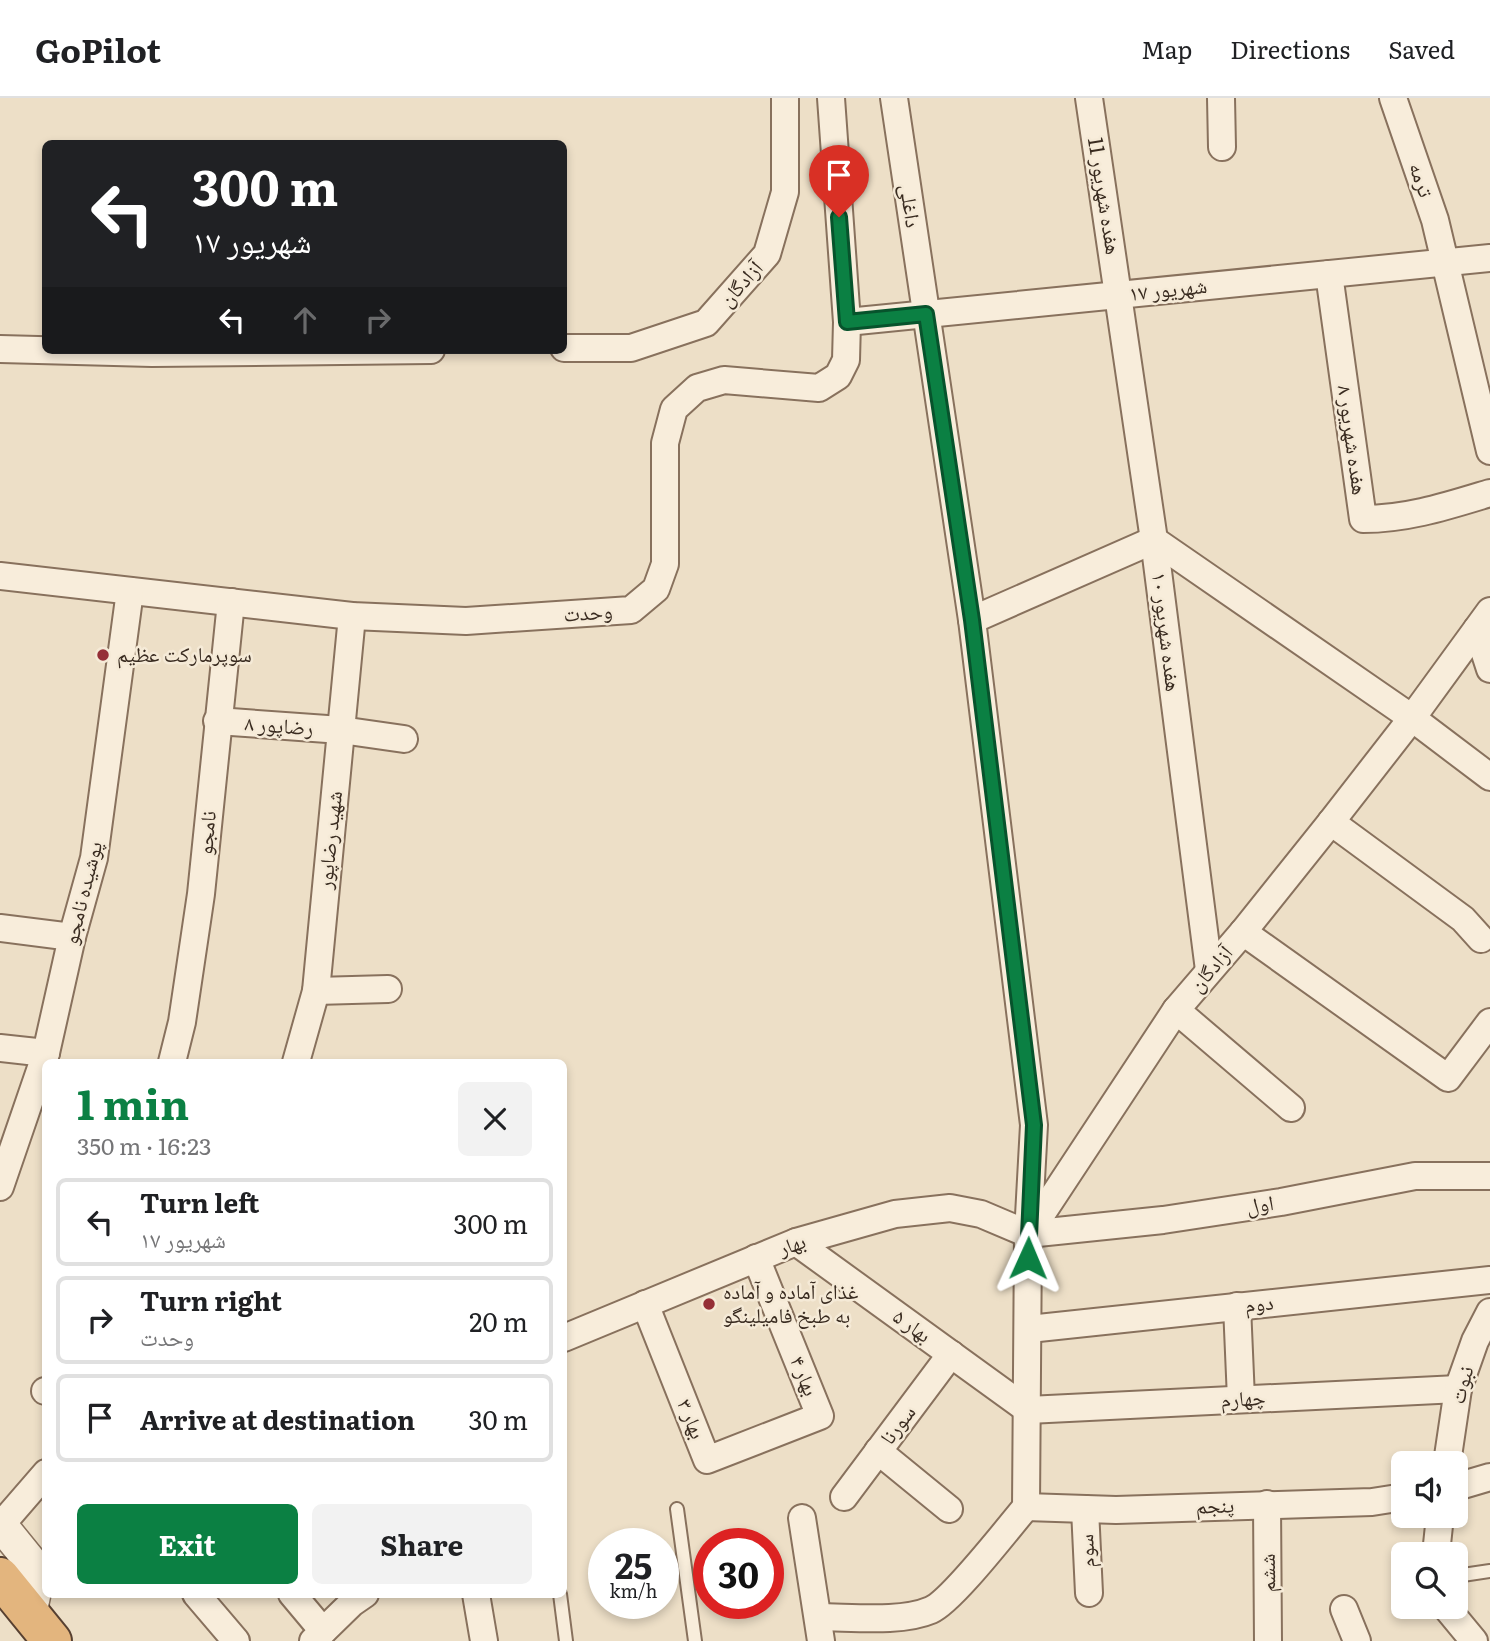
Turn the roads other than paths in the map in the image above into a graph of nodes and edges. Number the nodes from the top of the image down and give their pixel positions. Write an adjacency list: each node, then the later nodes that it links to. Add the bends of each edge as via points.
1 (785, 98): 14 (street, آزادگان, via 785,192 768,254 706,323 631,348)
2 (831, 98): 13 (street, وحدت)
3 (894, 98): 12 (street, داغلی)
4 (1089, 98): 11 (street, هفده شهریور 11)
5 (1222, 98): 7 (street)
6 (1393, 98): 9 (street, ترمه)
7 (1222, 147)
8 (1490, 258): 9 (street, ۱۷ شهریور)
9 (1447, 262): 10 (street, ۱۷ شهریور); 17 (street, ترمه)
10 (1329, 274): 11 (street, ۱۷ شهریور); 18 (street, هفده شهریور ۸, via 1363,519 1423,514)
11 (1119, 295): 12 (street, ۱۷ شهریور); 19 (street, هفده شهریور ۱۰)
12 (926, 314): 13 (street, ۱۷ شهریور); 24 (street, داغلی)
13 (847, 322): 23 (street, وحدت, via 846,360 838,376 818,388 724,380 696,388 674,409 665,443 665,564 656,589 631,610 466,621)
14 (567, 348)
15 (0, 349): 16 (street)
16 (42, 350)
17 (1490, 451)
18 (1490, 493)
19 (1154, 540): 24 (street); 27 (street); 37 (street, هفده شهریور ۱۰)
20 (0, 576): 21 (street, وحدت)
21 (130, 591): 22 (street, وحدت); 35 (street, پوشیده نامجو, via 94,858)
22 (231, 602): 23 (street, وحدت); 28 (street, نامجو)
23 (352, 615): 29 (street, شهید رضاپور)
24 (972, 620): 51 (street, داغلی, via 1034,1125)
25 (1483, 620): 26 (street); 27 (street, آزادگان)
26 (1490, 669)
27 (1412, 718): 31 (street); 32 (street, آزادگان)
28 (217, 721): 29 (street, رضاپور ۸); 45 (street, نامجو, via 201,894)
29 (341, 730): 30 (street, رضاپور ۸); 39 (street, شهید رضاپور)
30 (404, 739)
31 (1490, 777)
32 (1331, 822): 34 (street, آزادگان); 36 (street, via 1464,919)
33 (0, 928): 35 (street)
34 (1243, 932): 37 (street, آزادگان); 41 (street, via 1448,1078)
35 (72, 937): 43 (street, پوشیده نامجو)
36 (1481, 939)
37 (1209, 970): 40 (street, آزادگان)
38 (388, 989): 39 (street)
39 (316, 990): 46 (street, شهید رضاپور)
40 (1176, 1010): 48 (street); 51 (street, آزادگان)
41 (1490, 1022)
42 (0, 1048): 43 (street)
43 (46, 1052): 44 (street, پوشیده نامجو)
44 (44, 1059)
45 (173, 1059)
46 (297, 1059)
47 (42, 1063): 50 (street, پوشیده نامجو)
48 (1292, 1108)
49 (1490, 1176): 51 (street, اول, via 1415,1176 1176,1219)
50 (0, 1184)
51 (1028, 1234): 52 (street, بهار, via 981,1214 950,1208 895,1214); 58 (street, داغلی)
52 (796, 1242): 53 (street, بهار); 60 (street, بهار ۵)
53 (756, 1258): 55 (street, بهار); 64 (street, بهار ۴)
54 (1490, 1280): 56 (street, دوم)
55 (645, 1304): 59 (street, بهار); 64 (street, بهار ۳, via 707,1460)
56 (1237, 1306): 58 (street, دوم); 62 (street)
57 (1490, 1312): 61 (street, نبوت)
58 (1029, 1329): 63 (street, داغلی)
59 (567, 1337)
60 (951, 1354): 63 (street, بهار ۵); 65 (street, سورنا)
61 (1458, 1389): 62 (street, چهارم); 66 (street, نبوت)
62 (1241, 1399): 63 (street, چهارم)
63 (1028, 1409): 73 (street, داغلی)
64 (820, 1416)
65 (878, 1451): 70 (street, سورنا); 75 (street)
66 (1449, 1451)
67 (42, 1477): 78 (street)
68 (1490, 1477): 69 (street)
69 (1468, 1483)
70 (844, 1497)
71 (1391, 1499): 72 (street, پنجم)
72 (1267, 1504): 76 (street, پنجم); 99 (street, ششم)
73 (1026, 1507): 76 (street, پنجم); 93 (street, via 933,1609)
74 (677, 1509): 98 (lane)
75 (949, 1509)
76 (1085, 1509): 82 (street, سوم)
77 (802, 1518): 93 (street)
78 (0, 1524): 83 (street, via 39,1572)
79 (1490, 1571): 80 (lane)
80 (1468, 1574)
81 (0, 1577): 91 (highway)
82 (1089, 1593)
83 (42, 1594)
84 (42, 1598): 91 (street)
85 (199, 1598): 95 (street)
86 (294, 1598): 94 (street)
87 (359, 1598): 94 (street)
88 (477, 1598): 96 (street)
89 (561, 1598): 97 (lane)
90 (1344, 1609): 100 (street)
91 (45, 1617)
92 (1456, 1619): 101 (street)
93 (820, 1629)
94 (318, 1636)
95 (236, 1641)
96 (484, 1641)
97 (566, 1641)
98 (695, 1641)
99 (1269, 1641)
100 (1357, 1641)
101 (1474, 1641)

